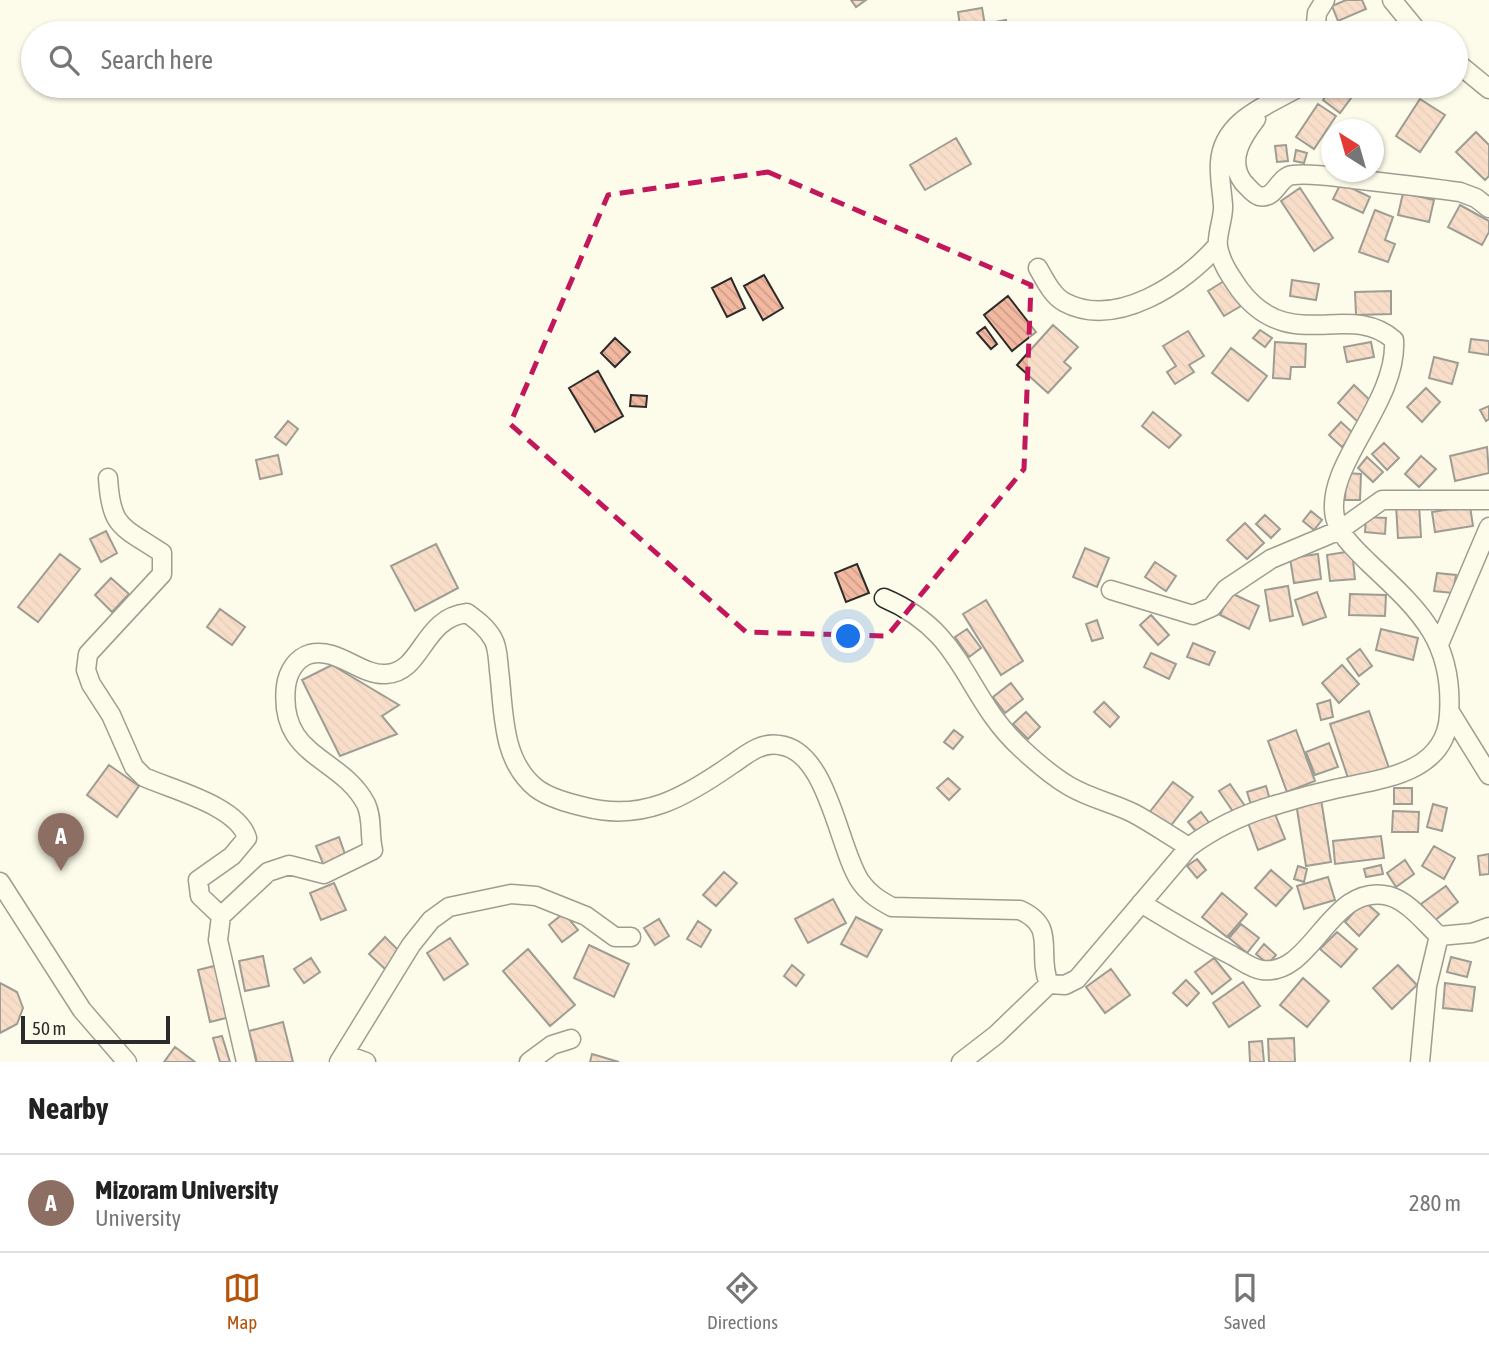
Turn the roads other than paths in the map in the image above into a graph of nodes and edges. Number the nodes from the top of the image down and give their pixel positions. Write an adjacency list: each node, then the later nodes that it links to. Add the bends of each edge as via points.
1 (1325, 0): 3 (street)
2 (1392, 0): 4 (street)
3 (1316, 21)
4 (1409, 21)
5 (1468, 72): 6 (street)
6 (1489, 89)
7 (1282, 98): 8 (street)
8 (1274, 103): 9 (street, via 1243,135 1237,150 1240,178 1257,195 1274,192 1284,177 1313,176 1460,192); 10 (street, via 1246,116 1224,146)
9 (1489, 208)
10 (1218, 245): 11 (street, via 1182,280 1115,308 1091,310 1062,301); 15 (street, via 1229,274 1248,300 1271,319 1381,328 1394,340 1396,360 1378,407 1336,489 1335,519)
11 (1038, 268)
12 (108, 478): 24 (street, via 110,506 117,523 162,553 164,563 162,574 88,654 86,670 134,767 144,777 222,811 244,831 247,838 240,848 198,880 200,896)
13 (1489, 500): 15 (street, via 1382,500)
14 (1489, 527): 18 (street)
15 (1340, 530): 16 (street, via 1270,559 1226,589 1212,607 1193,615); 18 (street)
16 (1111, 590)
17 (884, 598): 21 (street, via 926,621 946,640 1002,729 1044,768 1071,787 1134,814)
18 (1440, 642): 19 (street, via 1449,674)
19 (1450, 712): 20 (street); 21 (street, via 1448,729 1436,751 1410,770 1276,804 1234,820)
20 (1489, 775)
21 (1189, 847): 23 (street)
22 (0, 882): 31 (street, via 82,1010)
23 (1141, 903): 26 (street, via 1260,970 1278,969 1296,959 1332,918 1353,901 1370,896 1389,896 1404,904); 28 (street, via 1077,979 1065,985)
24 (221, 916): 28 (street, via 268,872 289,865 324,874 373,850 365,802 302,745 289,723 287,680 296,662 312,654 333,655 385,675 402,670 434,628 451,615 467,614 484,625 495,642 509,752 537,789 567,803 636,813 690,794 757,748 778,744 794,749 816,777 859,879 874,897 892,907 1020,910 1034,916 1043,928 1043,969); 32 (street, via 218,940)
25 (1489, 928): 26 (street)
26 (1439, 936): 36 (street, via 1427,986)
27 (631, 937): 30 (street, via 615,937 586,916 536,896 511,894 449,907 431,920 411,945)
28 (1049, 984): 35 (street)
29 (571, 1039): 34 (street, via 552,1045)
30 (342, 1058): 33 (street)
31 (127, 1062)
32 (246, 1062)
33 (366, 1062)
34 (529, 1062)
35 (961, 1062)
36 (1420, 1062)

